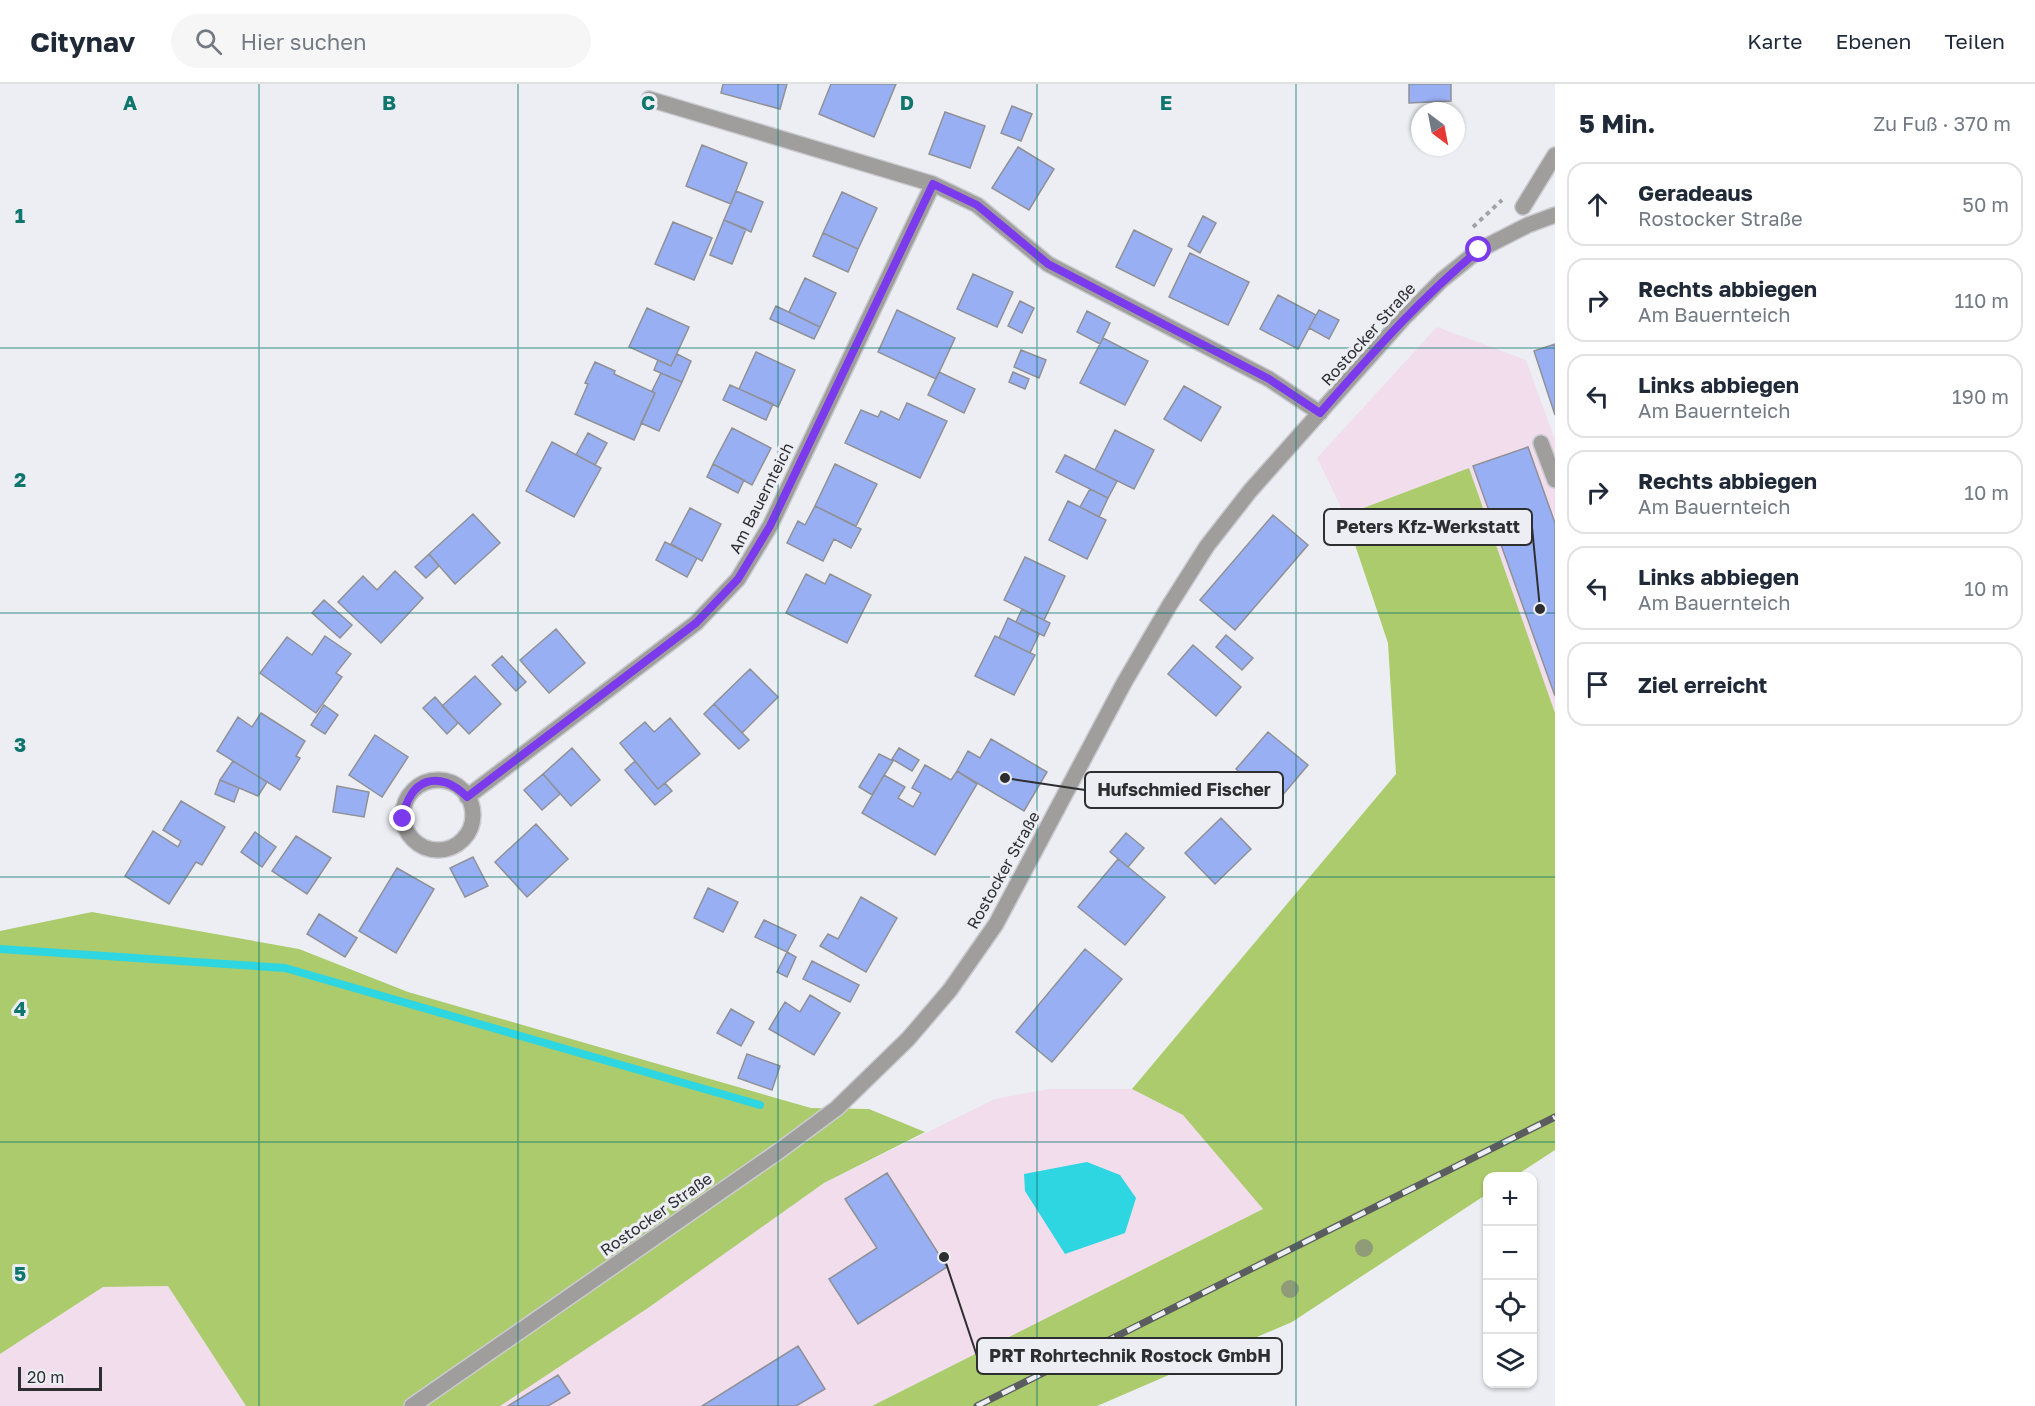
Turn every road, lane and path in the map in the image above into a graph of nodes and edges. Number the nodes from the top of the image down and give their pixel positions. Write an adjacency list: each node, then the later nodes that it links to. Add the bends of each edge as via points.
1 (649, 99): 3 (street)
2 (1555, 155): 4 (street)
3 (933, 184): 6 (street, via 977,205 1048,264 1269,379); 9 (street, Am Bauernteich, via 770,526 738,579 696,623)
4 (1523, 207)
5 (1555, 215): 6 (street, Rostocker Straße, via 1479,250 1442,280)
6 (1320, 413): 10 (street, Rostocker Straße, via 1250,490 1207,546 1124,683 996,924 950,990 909,1039 821,1120)
7 (1541, 443): 8 (street)
8 (1555, 480)
9 (467, 797): 9 (street, via 472,823 456,845 444,850 430,849 417,844 408,834 403,819 413,790 426,782 442,780)
10 (412, 1406)

